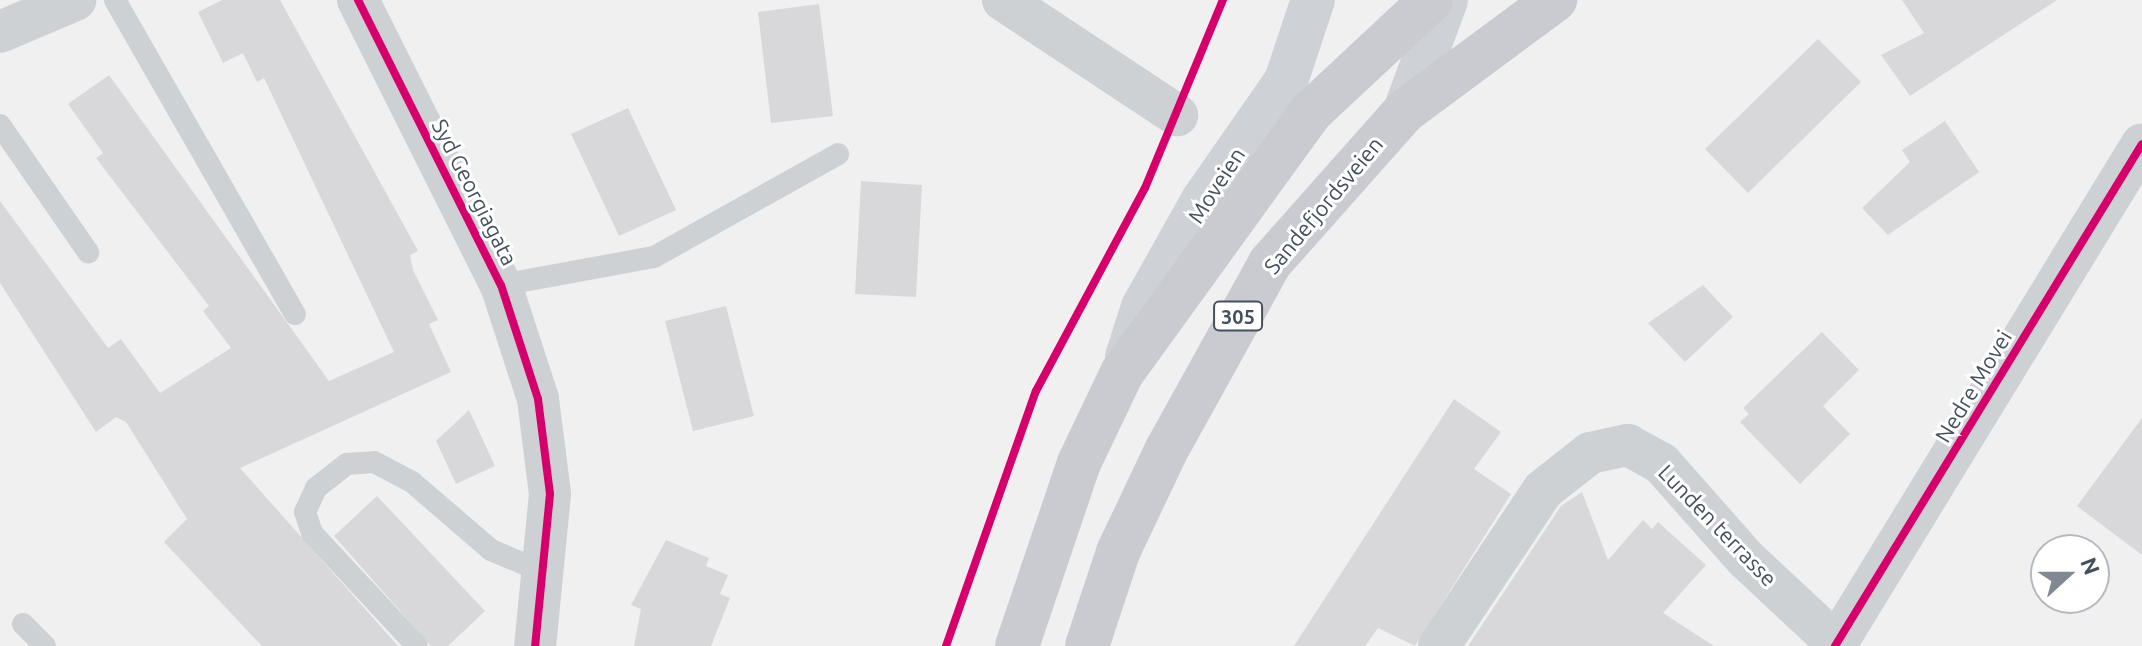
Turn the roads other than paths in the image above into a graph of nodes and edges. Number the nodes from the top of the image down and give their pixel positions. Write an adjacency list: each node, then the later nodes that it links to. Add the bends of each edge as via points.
1 (75, 0): 9 (street)
2 (115, 0): 17 (lane)
3 (358, 0): 16 (street, Syd Georgiagata)
4 (1003, 0): 11 (street)
5 (1313, 0): 18 (street, Moveien, via 1286,81 1143,307)
6 (1431, 0): 18 (main road, 305, via 1312,111)
7 (1446, 0): 10 (street)
8 (1555, 0): 10 (main road, Sandefjordsveien / 305)
9 (0, 32)
10 (1405, 111): 26 (main road, Sandefjordsveien / 305, via 1270,263 1217,350 1118,552)
11 (1177, 115)
12 (0, 125): 15 (lane)
13 (2142, 144): 21 (street, Nedre Movei)
14 (838, 154): 16 (lane, via 654,257)
15 (88, 252)
16 (501, 285): 19 (street, Syd Georgiagata, via 538,399 550,494)
17 (295, 314)
18 (1122, 373): 25 (main road, 305, via 1079,463)
19 (543, 572): 23 (lane, via 491,550 412,482 374,462 347,464 316,488 305,512 312,533); 24 (street, Syd Georgiagata)
20 (23, 624): 22 (lane)
21 (1836, 645): 27 (street, Lunden terrasse, via 1746,559 1661,463 1628,445 1590,453 1543,490)
22 (45, 646)
23 (417, 646)
24 (535, 646)
25 (1017, 646)
26 (1087, 646)
27 (1439, 646)

